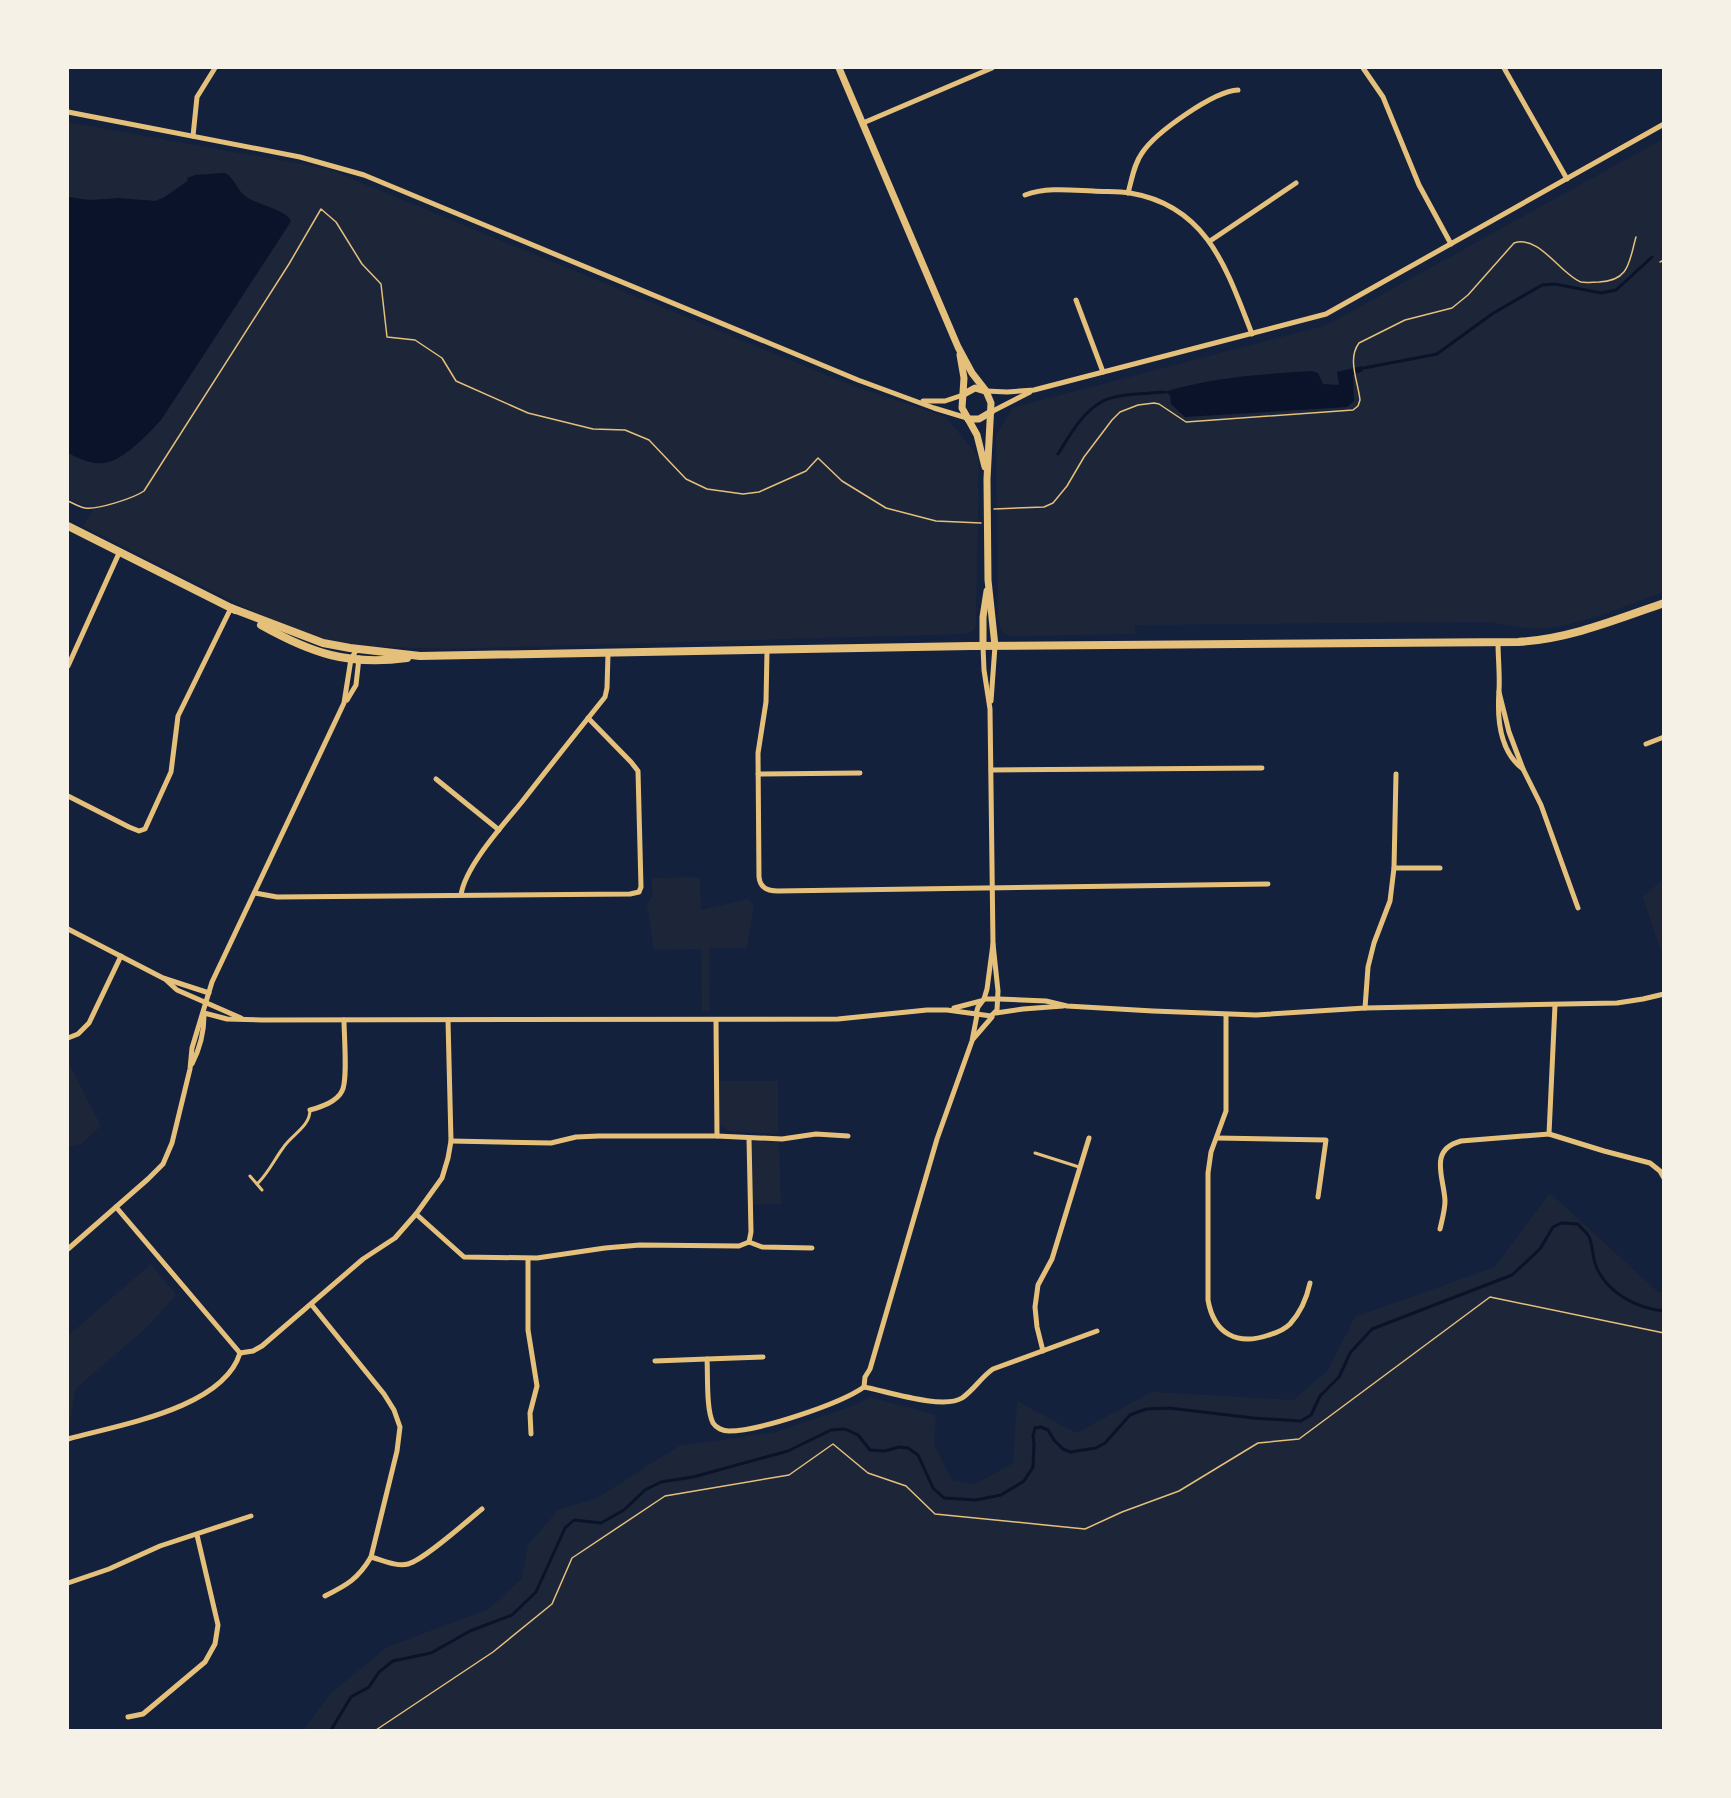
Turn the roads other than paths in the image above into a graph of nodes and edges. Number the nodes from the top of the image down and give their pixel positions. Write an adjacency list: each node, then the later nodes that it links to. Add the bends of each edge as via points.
1 (215, 68): 12 (street, via 197,97)
2 (839, 68): 10 (street)
3 (973, 68): 7 (street)
4 (992, 68): 7 (street)
5 (1363, 68): 18 (street, via 1383,97 1419,185)
6 (1504, 68): 13 (street)
7 (976, 74): 10 (street)
8 (1238, 90): 15 (street, via 1217,95 1157,136 1141,155)
9 (68, 112): 12 (street)
10 (863, 123): 21 (street)
11 (1664, 124): 13 (street)
12 (193, 136): 26 (street, via 300,157 364,175 858,380)
13 (1567, 179): 18 (street)
14 (1296, 183): 17 (street)
15 (1128, 193): 16 (street, via 1048,190); 17 (street, via 1178,213)
16 (1025, 195)
17 (1210, 241): 20 (street, via 1226,268)
18 (1451, 244): 20 (street, via 1326,314)
19 (1076, 300): 22 (street)
20 (1252, 334): 22 (street)
21 (958, 347): 24 (street); 25 (street)
22 (1103, 372): 23 (street)
23 (1034, 390): 24 (street); 27 (street)
24 (986, 391): 25 (street, via 975,388); 27 (street)
25 (963, 394): 26 (street, via 945,401); 28 (street, via 962,408)
26 (918, 401): 28 (street)
27 (991, 412): 28 (street, via 979,419); 29 (street)
28 (968, 418): 29 (street, via 979,441)
29 (987, 479): 32 (street)
30 (68, 526): 31 (main road)
31 (120, 551): 34 (main road); 43 (street)
32 (988, 580): 36 (street); 37 (street)
33 (1664, 603): 35 (main road, via 1575,634)
34 (231, 608): 38 (main road, via 309,638); 42 (main road, via 308,649); 58 (street, via 178,716 171,772 145,829 129,827)
35 (1498, 642): 37 (main road); 44 (street)
36 (983, 646): 37 (main road); 39 (main road); 45 (street)
37 (995, 646): 45 (street)
38 (357, 649): 41 (main road); 42 (street)
39 (767, 651): 40 (main road); 55 (street)
40 (608, 654): 41 (main road); 46 (street, via 606,693)
41 (420, 656): 42 (main road, via 386,661)
42 (356, 659): 64 (street, via 356,685)
43 (68, 666)
44 (1499, 692): 47 (street); 48 (street, via 1496,703)
45 (990, 709): 53 (street)
46 (588, 718): 59 (street); 65 (street, via 638,771 640,891)
47 (1509, 732): 48 (street); 52 (street)
48 (1501, 735): 52 (street)
49 (1664, 737): 50 (street)
50 (1646, 744)
51 (1262, 768): 53 (street)
52 (1523, 769): 66 (street, via 1541,805)
53 (991, 770): 63 (street)
54 (860, 773): 55 (street)
55 (758, 774): 63 (street, via 759,877 765,889)
56 (1396, 774): 60 (street)
57 (436, 779): 59 (street)
58 (68, 796)
59 (499, 830): 65 (street, via 469,871)
60 (1394, 868): 61 (street); 78 (street, via 1390,901 1368,967)
61 (1440, 868)
62 (1268, 884): 63 (street)
63 (992, 887): 68 (street)
64 (255, 893): 65 (street, via 277,897); 71 (street)
65 (461, 896)
66 (1578, 908)
67 (68, 929): 69 (street)
68 (993, 944): 73 (street); 74 (street)
69 (121, 956): 70 (street); 88 (street, via 89,1023)
70 (163, 978): 71 (street); 75 (street, via 177,990)
71 (209, 993): 75 (street)
72 (1664, 994): 76 (street, via 1617,1003)
73 (999, 999): 74 (street); 77 (street); 81 (street)
74 (982, 1000): 79 (street); 82 (street)
75 (207, 1004): 80 (street); 84 (street)
76 (1556, 1005): 78 (street); 91 (street)
77 (1067, 1006): 81 (street); 83 (street)
78 (1365, 1008): 83 (street)
79 (947, 1010): 82 (street); 87 (street, via 908,1010 850,1018)
80 (204, 1013): 84 (street); 105 (street, via 204,1032 166,1159)
81 (995, 1014): 82 (street); 89 (street)
82 (976, 1015): 89 (street)
83 (1226, 1015): 94 (street, via 1226,1111)
84 (242, 1018): 85 (street)
85 (344, 1020): 86 (street); 90 (street, via 343,1091 324,1106)
86 (448, 1020): 87 (street); 97 (street)
87 (716, 1020): 92 (street)
88 (68, 1038)
89 (972, 1041): 120 (street, via 934,1149)
90 (310, 1110): 102 (lane, via 307,1121)
91 (1549, 1134): 101 (street, via 1650,1163); 107 (street, via 1461,1141 1448,1147 1441,1155 1439,1167 1445,1205)
92 (717, 1136): 95 (street); 97 (street, via 599,1136 551,1143)
93 (848, 1136): 95 (street)
94 (1217, 1137): 104 (street, via 1326,1140); 112 (street, via 1208,1173 1211,1316 1229,1336 1263,1338 1289,1326 1307,1298)
95 (749, 1138): 108 (street)
96 (1089, 1138): 99 (street)
97 (451, 1141): 106 (street, via 441,1178)
98 (1035, 1153): 99 (lane)
99 (1079, 1167): 115 (street, via 1052,1259 1038,1285 1035,1307)
100 (250, 1176): 102 (lane)
101 (1664, 1178)
102 (258, 1183): 103 (lane)
103 (262, 1190)
104 (1318, 1197)
105 (116, 1207): 110 (street); 116 (street)
106 (416, 1214): 111 (street, via 464,1257); 113 (street, via 395,1238 363,1259)
107 (1440, 1229)
108 (748, 1242): 109 (street, via 762,1247); 111 (street, via 739,1246 640,1245)
109 (812, 1248)
110 (68, 1249)
111 (528, 1259): 121 (street, via 528,1330 537,1386 530,1413)
112 (1310, 1283)
113 (311, 1304): 116 (street, via 262,1346); 126 (street, via 384,1394 400,1427)
114 (1097, 1331): 115 (street)
115 (1043, 1351): 120 (street, via 993,1369 956,1401 940,1402)
116 (240, 1353): 122 (street, via 229,1374 190,1402)
117 (763, 1357): 118 (street)
118 (707, 1359): 119 (street); 120 (street, via 713,1422 728,1431 771,1424)
119 (656, 1361)
120 (864, 1387)
121 (531, 1434)
122 (68, 1439)
123 (482, 1509): 126 (street, via 407,1565)
124 (251, 1516): 125 (street)
125 (197, 1535): 127 (street); 129 (street, via 218,1625 215,1644 205,1662 152,1707)
126 (371, 1557): 128 (street, via 362,1573)
127 (68, 1583)
128 (325, 1596)
129 (128, 1717)

